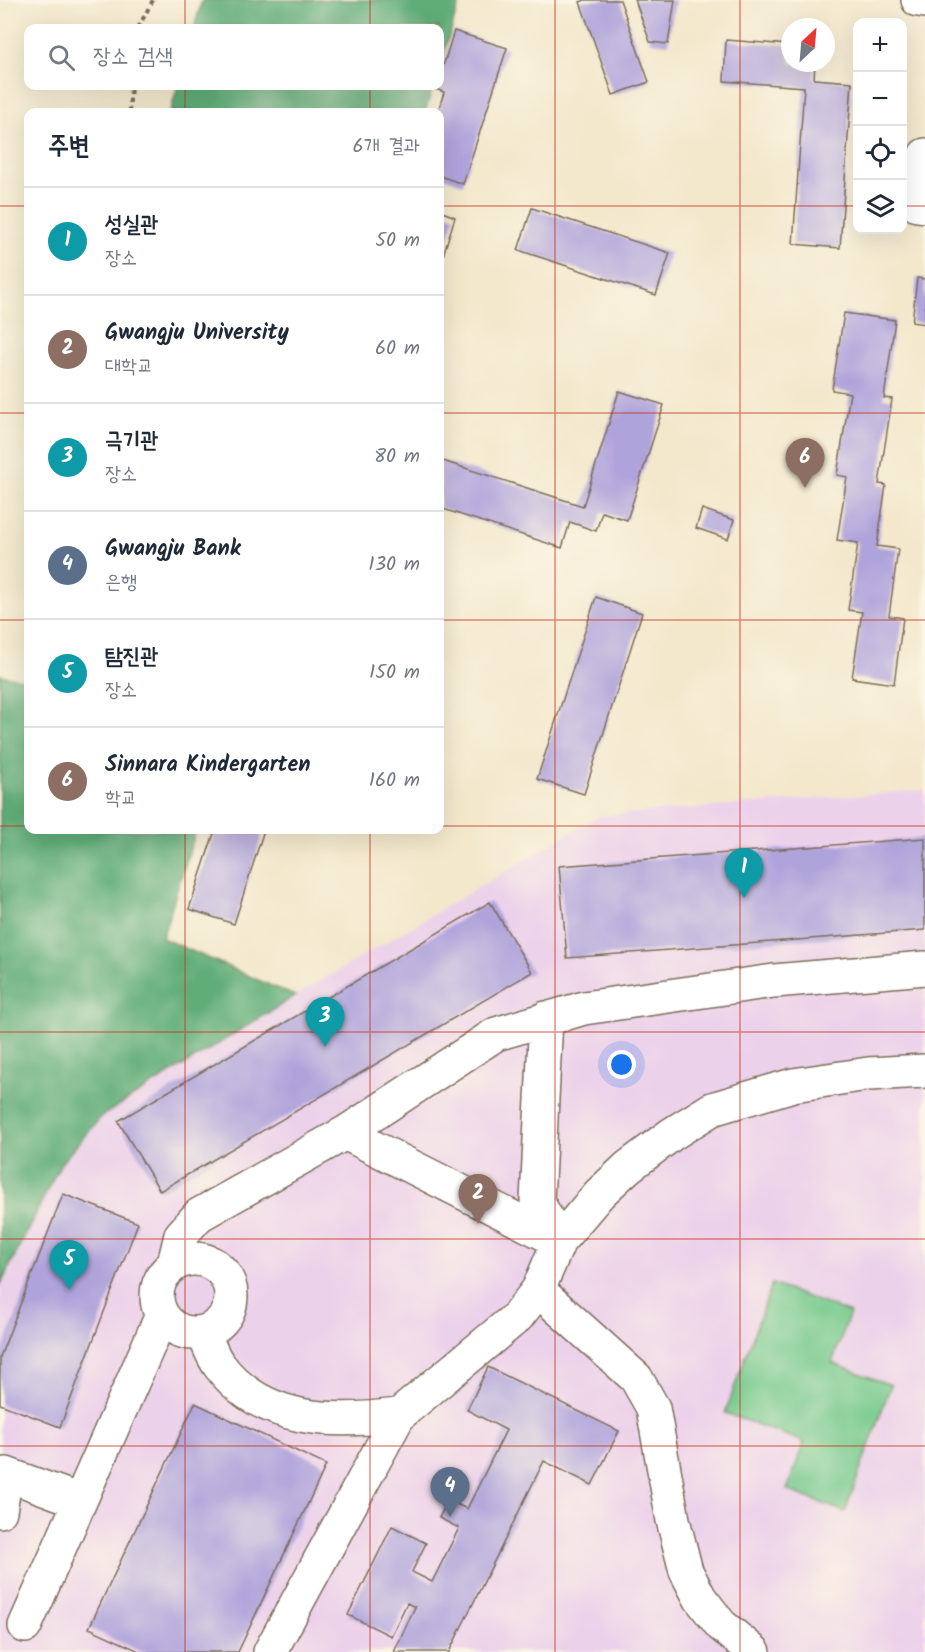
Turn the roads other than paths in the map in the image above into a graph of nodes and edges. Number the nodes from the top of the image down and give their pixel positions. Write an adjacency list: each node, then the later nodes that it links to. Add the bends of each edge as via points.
1 (918, 0): 2 (street)
2 (925, 1)
3 (925, 155): 4 (street, via 917,205)
4 (925, 206)
5 (925, 968): 6 (street, via 762,983 584,1008)
6 (546, 1018): 8 (street, via 496,1034); 9 (street, via 537,1201)
7 (925, 1071): 9 (street, via 868,1074 793,1085 712,1109 628,1167)
8 (345, 1133): 9 (street); 10 (street, via 198,1215 181,1235)
9 (559, 1241): 11 (street)
10 (174, 1264): 12 (street, via 165,1272 157,1293); 13 (street, via 185,1259 208,1262 226,1276 230,1287 228,1310 222,1320)
11 (538, 1290): 14 (street, via 517,1317); 19 (street, via 636,1378 653,1408 686,1570 700,1598 721,1625)
12 (162, 1316): 13 (street, via 180,1330); 15 (street)
13 (203, 1332): 14 (street, via 218,1364 237,1386 268,1406 314,1420 360,1420)
14 (399, 1414): 18 (street)
15 (80, 1501): 16 (street, via 6,1474); 17 (street)
16 (0, 1511)
17 (25, 1626)
18 (270, 1652)
19 (754, 1652)

